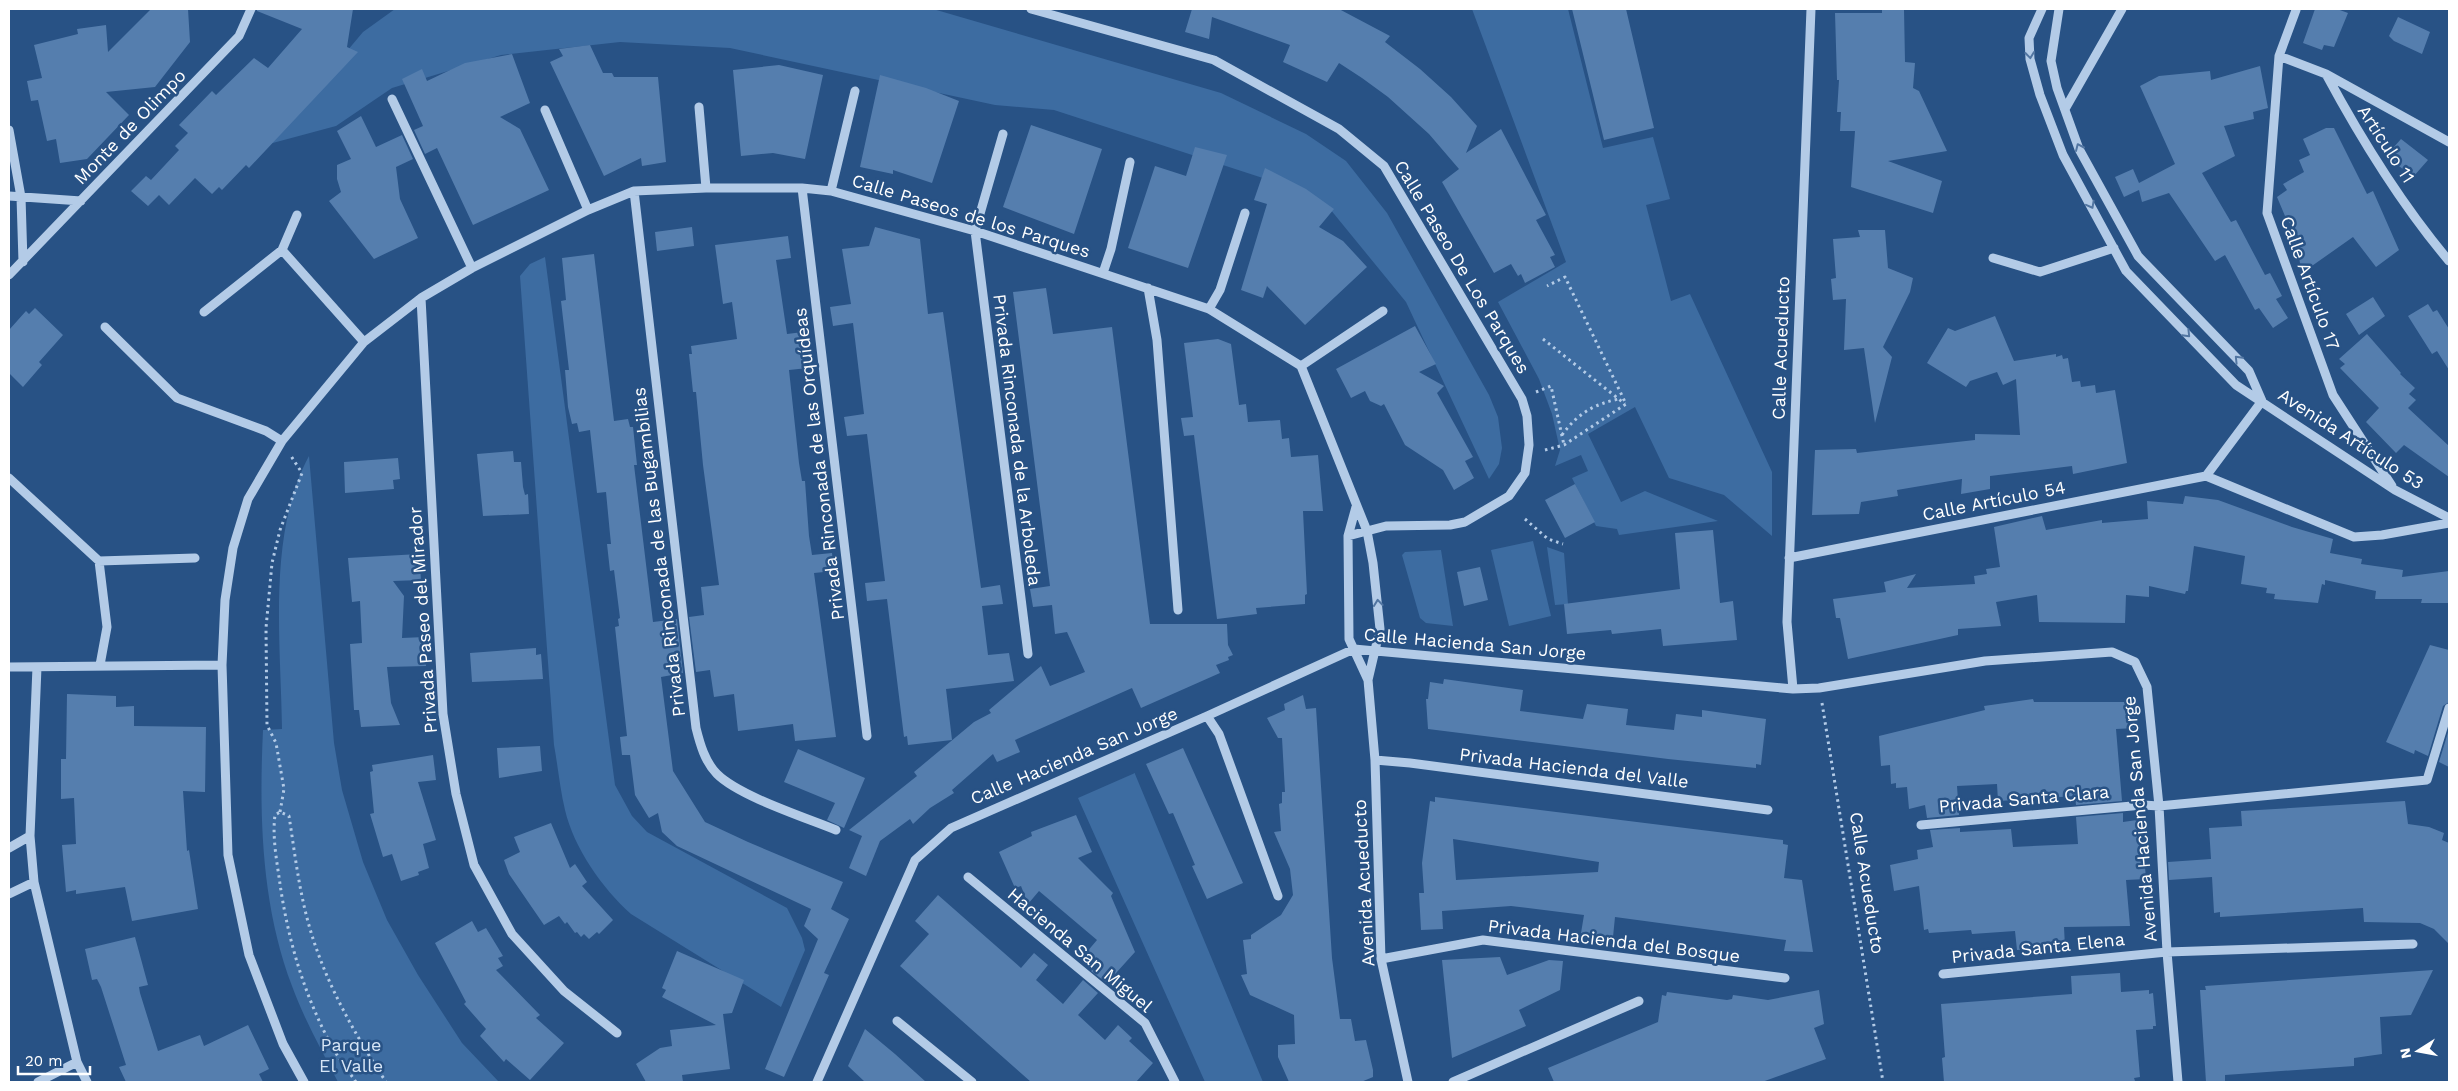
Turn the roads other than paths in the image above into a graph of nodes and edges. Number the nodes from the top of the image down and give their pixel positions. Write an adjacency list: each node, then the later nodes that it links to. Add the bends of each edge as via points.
1 (251, 9): 27 (street, Monte de Olimpo, via 238,36)
2 (1031, 9): 56 (street, Calle Paseo De Los Parques, via 1214,60 1339,129 1384,166 1522,399 1527,416 1527,455 1525,473 1509,496 1465,522 1386,526)
3 (1811, 9): 59 (street, Calle Acueducto)
4 (2042, 9): 12 (street, Avenida Artículo 53, one-way to 12, via 2029,38 2030,59)
5 (2058, 9): 10 (street, via 2051,60)
6 (2122, 9): 16 (street)
7 (2296, 10): 8 (street, Calle Artículo 17)
8 (2279, 56): 9 (street, Artículo 11); 52 (street, Calle Artículo 17, via 2267,213 2333,395)
9 (2326, 74): 19 (street, Artículo 11); 35 (street, Artículo 11, via 2351,121 2422,230)
10 (2056, 88): 12 (street); 16 (street)
11 (855, 91): 24 (street)
12 (2040, 95): 32 (street, Avenida Artículo 53, one-way to 32, via 2064,155)
13 (392, 99): 37 (street)
14 (699, 108): 21 (street)
15 (545, 110): 28 (street)
16 (2065, 110): 48 (street, one-way to 16, via 2249,371 2138,256 2080,149)
17 (9, 130): 26 (street)
18 (1004, 134): 31 (street)
19 (2449, 142)
20 (1130, 162): 38 (street)
21 (706, 188): 22 (street, Calle Paseos de los Parques); 23 (street, Calle Paseos de los Parques)
22 (802, 188): 24 (street, Calle Paseos de los Parques); 73 (street, Privada Rinconada de las Orquídeas)
23 (634, 191): 28 (street, Calle Paseos de los Parques); 78 (street, Privada Rinconada de las Bugambilias, via 696,728 702,750 716,773 733,787)
24 (831, 191): 31 (street, Calle Paseos de los Parques)
25 (9, 196): 26 (street)
26 (21, 197): 27 (street); 36 (street)
27 (81, 201): 36 (street, Monte de Olimpo)
28 (588, 210): 37 (street, Calle Paseos de los Parques)
29 (1245, 213): 42 (street, via 1220,290)
30 (297, 215): 33 (street)
31 (975, 231): 38 (street, Calle Paseos de los Parques); 64 (street, Privada Rinconada de la Arboleda)
32 (2114, 248): 34 (street, via 2040,272); 48 (street, Avenida Artículo 53, one-way to 48, via 2126,271 2236,384)
33 (282, 250): 44 (street); 46 (street)
34 (1993, 258)
35 (2449, 261)
36 (23, 262): 39 (street, Monte de Olimpo)
37 (472, 268): 41 (street, Calle Paseos de los Parques)
38 (1103, 273): 40 (street, Calle Paseos de los Parques)
39 (9, 275)
40 (1148, 288): 42 (street, Calle Paseos de los Parques); 61 (street, via 1156,340)
41 (421, 298): 46 (street, Calle Paseos de los Parques); 92 (street, Privada Paseo del Mirador, via 443,714 456,794 474,865 512,934 564,991)
42 (1209, 309): 47 (street, Calle Paseos de los Parques)
43 (1383, 310): 47 (street)
44 (204, 312)
45 (104, 327): 49 (street, via 177,398 266,431)
46 (364, 342): 49 (street, Calle Paseos de los Parques)
47 (1301, 366): 53 (street)
48 (2262, 401): 50 (street); 52 (street, Avenida Artículo 53)
49 (282, 441): 66 (street, Calle Paseos de los Parques, via 248,499 233,548 225,600)
50 (2206, 476): 55 (street, via 2354,537); 59 (street, Calle Artículo 54)
51 (9, 478): 60 (street)
52 (2395, 490): 54 (street, Avenida Artículo 53)
53 (1356, 507): 56 (street); 57 (street)
54 (2449, 518)
55 (2449, 523)
56 (1368, 531): 57 (street, Calle Paseo De Los Parques); 63 (street, Avenida Acueducto, one-way to 56, via 1380,629)
57 (1348, 536): 62 (street, Avenida Acueducto, via 1349,639)
58 (195, 558): 60 (street)
59 (1789, 558): 70 (street, Calle Acueducto, via 1787,622)
60 (99, 561): 65 (street, via 107,627)
61 (1178, 610)
62 (1354, 649): 63 (street, Calle Hacienda San Jorge); 69 (street, Avenida Acueducto); 72 (street, Calle Hacienda San Jorge)
63 (1376, 651): 69 (street, Avenida Acueducto); 70 (street, Calle Hacienda San Jorge)
64 (1028, 654)
65 (100, 665): 66 (street); 68 (street)
66 (222, 665): 96 (street, Calle Paseos de los Parques, via 228,855 249,956 283,1044)
67 (9, 667): 68 (street)
68 (37, 667): 79 (street)
69 (1368, 680): 74 (street, Avenida Acueducto)
70 (1793, 689): 75 (street, Avenida Hacienda San Jorge, via 1820,688 1985,661 2112,652 2135,662 2147,687)
71 (2449, 708): 75 (street, Privada Santa Clara, via 2427,780)
72 (1207, 716): 84 (street, via 1219,734); 97 (street, Calle Hacienda San Jorge, via 951,828 915,860)
73 (867, 736)
74 (1375, 760): 76 (street, Privada Hacienda del Valle); 87 (street, Avenida Acueducto)
75 (2159, 806): 77 (street, Privada Santa Clara); 86 (street, Avenida Hacienda San Jorge)
76 (1768, 810)
77 (1921, 825)
78 (836, 830)
79 (30, 836): 80 (street); 82 (street)
80 (9, 848)
81 (968, 877): 99 (street, Hacienda San Miguel, via 1145,1023)
82 (34, 882): 83 (street); 93 (street)
83 (9, 894)
84 (1278, 896)
85 (2413, 944): 86 (street, Privada Santa Elena)
86 (2167, 952): 88 (street, Privada Santa Elena); 102 (street, Avenida Hacienda San Jorge)
87 (1381, 959): 89 (street, Privada Hacienda del Bosque, via 1483,940); 100 (street, Avenida Acueducto)
88 (1943, 974)
89 (1785, 978)
90 (1639, 1001): 101 (street)
91 (897, 1021): 98 (street)
92 (617, 1033)
93 (77, 1062): 94 (street); 95 (street)
94 (38, 1082)
95 (87, 1082)
96 (304, 1082)
97 (816, 1082)
98 (972, 1082)
99 (1175, 1082)
100 (1408, 1082)
101 (1453, 1082)
102 (2178, 1082)

